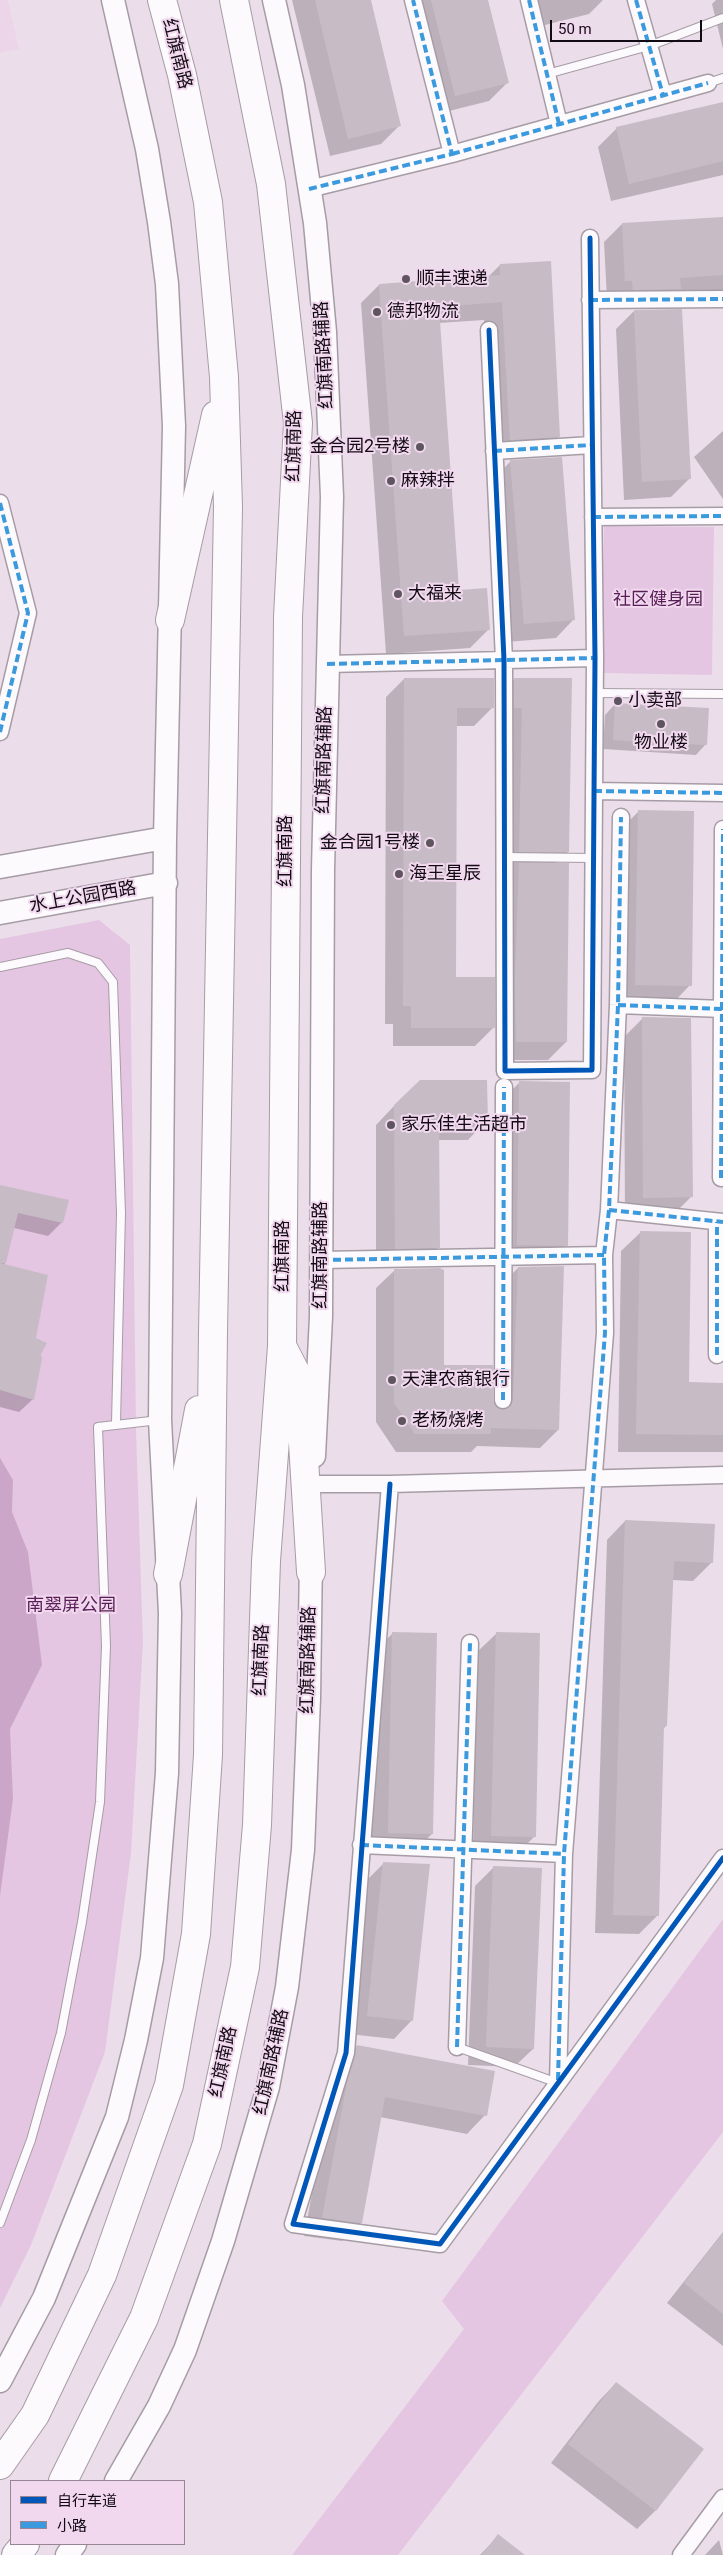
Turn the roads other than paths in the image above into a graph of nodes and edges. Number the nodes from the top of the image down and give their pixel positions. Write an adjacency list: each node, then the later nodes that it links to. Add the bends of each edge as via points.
1 (113, 0): 26 (main road, via 147,149 167,284 174,426)
2 (162, 0): 20 (highway, 红旗南路, via 182,75 208,202)
3 (234, 0): 54 (highway, 红旗南路, via 271,184 298,423 288,617)
4 (274, 0): 15 (main road, 红旗南路辅路, via 293,85)
5 (414, 0): 14 (street)
6 (529, 0): 10 (street)
7 (636, 0): 9 (street)
8 (723, 18): 9 (lane)
9 (649, 46): 10 (lane); 12 (street)
10 (548, 74): 13 (street)
11 (715, 80): 12 (street)
12 (663, 95): 13 (street)
13 (559, 124): 14 (street)
14 (452, 154): 15 (street)
15 (309, 189): 29 (main road, 红旗南路辅路, via 325,332 332,497)
16 (590, 238): 18 (street)
17 (723, 299): 18 (street)
18 (590, 300): 21 (street)
19 (490, 330): 22 (street)
20 (224, 377): 26 (highway); 53 (highway, 红旗南路, via 228,507)
21 (592, 445): 22 (street); 25 (street)
22 (494, 451): 28 (street)
23 (0, 503): 32 (street, via 28,613)
24 (723, 516): 25 (street)
25 (593, 517): 27 (street)
26 (170, 620): 37 (main road)
27 (595, 658): 28 (street); 30 (street)
28 (504, 660): 29 (street); 38 (street)
29 (327, 664): 52 (main road, 红旗南路辅路)
30 (594, 693): 31 (lane); 33 (street)
31 (723, 694)
32 (0, 732)
33 (594, 791): 34 (street); 39 (street)
34 (723, 793)
35 (620, 817): 44 (street)
36 (722, 829): 45 (street)
37 (165, 838): 40 (main road); 41 (main road)
38 (504, 857): 39 (lane); 39 (street, via 505,1071 592,1070)
39 (593, 858)
40 (0, 866)
41 (166, 883): 42 (main road, 水上公园西路); 57 (main road)
42 (0, 913)
43 (0, 966): 58 (lane, via 68,953 98,963 113,982 121,1213)
44 (618, 1005): 45 (street); 48 (street)
45 (723, 1008): 47 (street)
46 (504, 1087): 51 (street)
47 (721, 1178)
48 (609, 1210): 49 (street); 50 (street)
49 (720, 1222): 55 (street)
50 (604, 1255): 51 (street); 60 (street, via 604,1333)
51 (503, 1257): 52 (street); 56 (street)
52 (321, 1260): 61 (main road, 红旗南路辅路)
53 (213, 1332): 64 (highway); 74 (highway, 红旗南路, via 208,1755 196,1934 169,2085 102,2275 35,2415)
54 (282, 1346): 63 (highway, via 299,1378); 75 (highway, 红旗南路, via 266,1561 257,1825 245,1967 207,2144 144,2318)
55 (717, 1355)
56 (503, 1400)
57 (160, 1420): 58 (lane); 64 (main road)
58 (116, 1423): 72 (lane, via 98,1427 106,1646 100,1802 61,2033 30,2140)
59 (723, 1475): 60 (street)
60 (592, 1479): 62 (street); 68 (street)
61 (313, 1484): 62 (street); 63 (main road, 红旗南路辅路)
62 (390, 1484): 66 (street)
63 (311, 1572): 76 (main road, 红旗南路辅路, via 303,1850 287,1987 268,2087 223,2241 185,2350 159,2406)
64 (168, 1574): 73 (main road, via 166,1792 152,1958 136,2040 117,2117 79,2214 44,2298)
65 (470, 1643): 67 (street)
66 (361, 1845): 67 (street); 71 (street, via 346,2054 292,2224 440,2244)
67 (465, 1850): 68 (street); 70 (street)
68 (564, 1854): 71 (street)
69 (723, 1858): 71 (street)
70 (458, 2047): 71 (lane)
71 (558, 2083)
72 (0, 2223)
73 (0, 2381)
74 (0, 2465)
75 (63, 2480)
76 (117, 2480)
77 (723, 2498): 78 (street)
78 (681, 2555)

